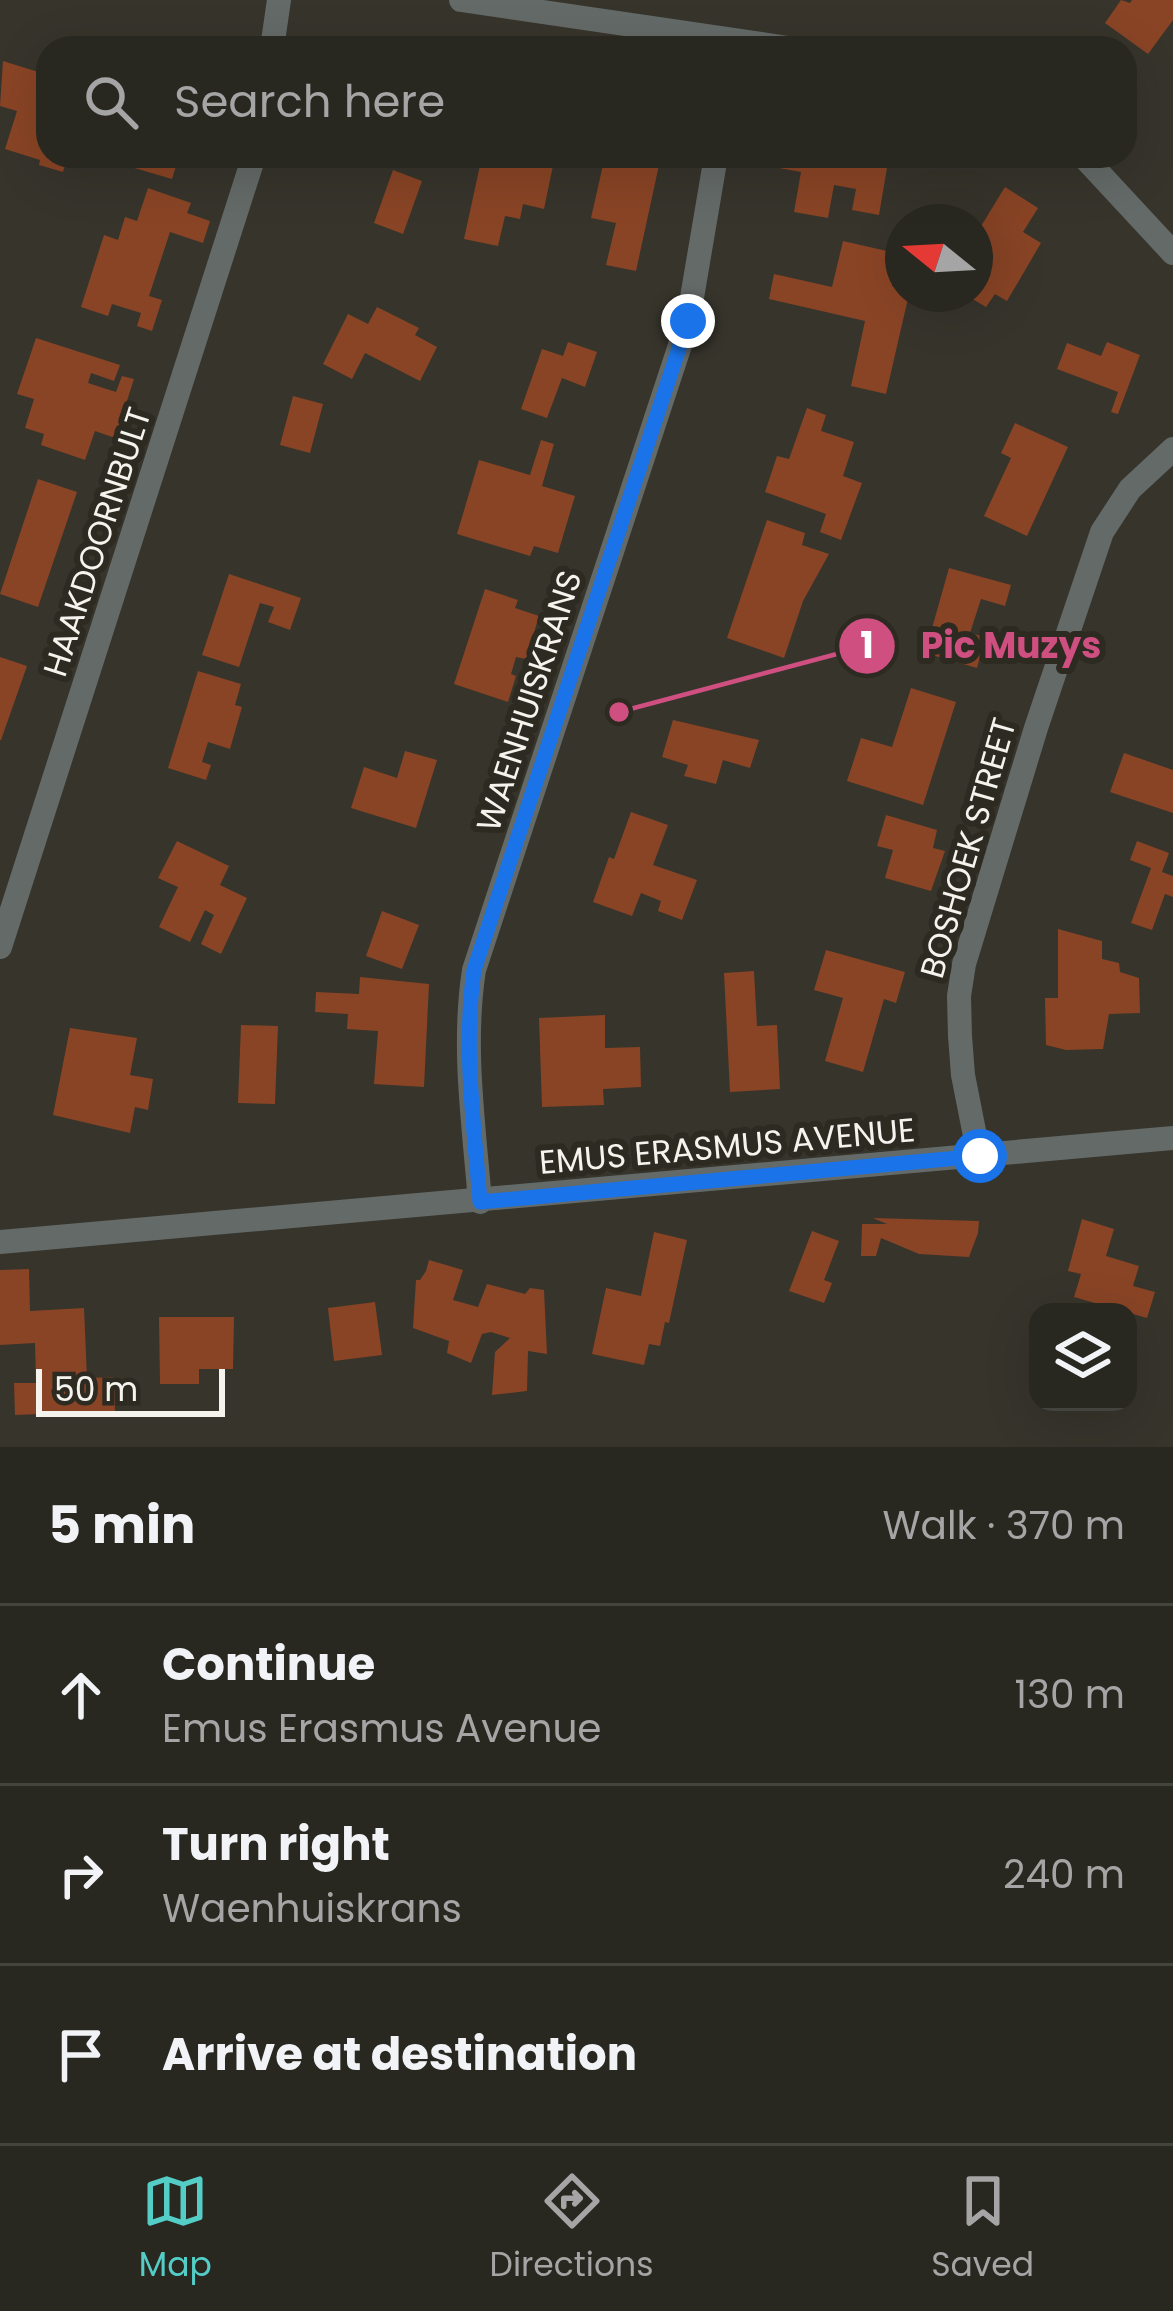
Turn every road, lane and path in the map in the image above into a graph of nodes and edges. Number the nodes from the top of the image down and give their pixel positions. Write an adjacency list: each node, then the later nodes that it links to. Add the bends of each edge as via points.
1 (279, 0): 4 (street)
2 (461, 0): 3 (street)
3 (505, 3): 5 (street)
4 (274, 36)
5 (683, 36)
6 (250, 168): 11 (street, HAAKDOORNBULT)
7 (714, 168): 14 (street, WAENHUISKRANS, via 688,321 474,970 469,1050)
8 (1094, 168): 9 (street)
9 (1173, 253)
10 (1173, 449): 13 (street, BOSHOEK STREET, via 1130,489 1102,532 978,911 959,996 963,1076)
11 (0, 947)
12 (1173, 1138): 13 (street, EMUS ERASMUS AVENUE)
13 (980, 1156): 14 (street, EMUS ERASMUS AVENUE)
14 (480, 1202): 15 (street, EMUS ERASMUS AVENUE)
15 (0, 1242)

